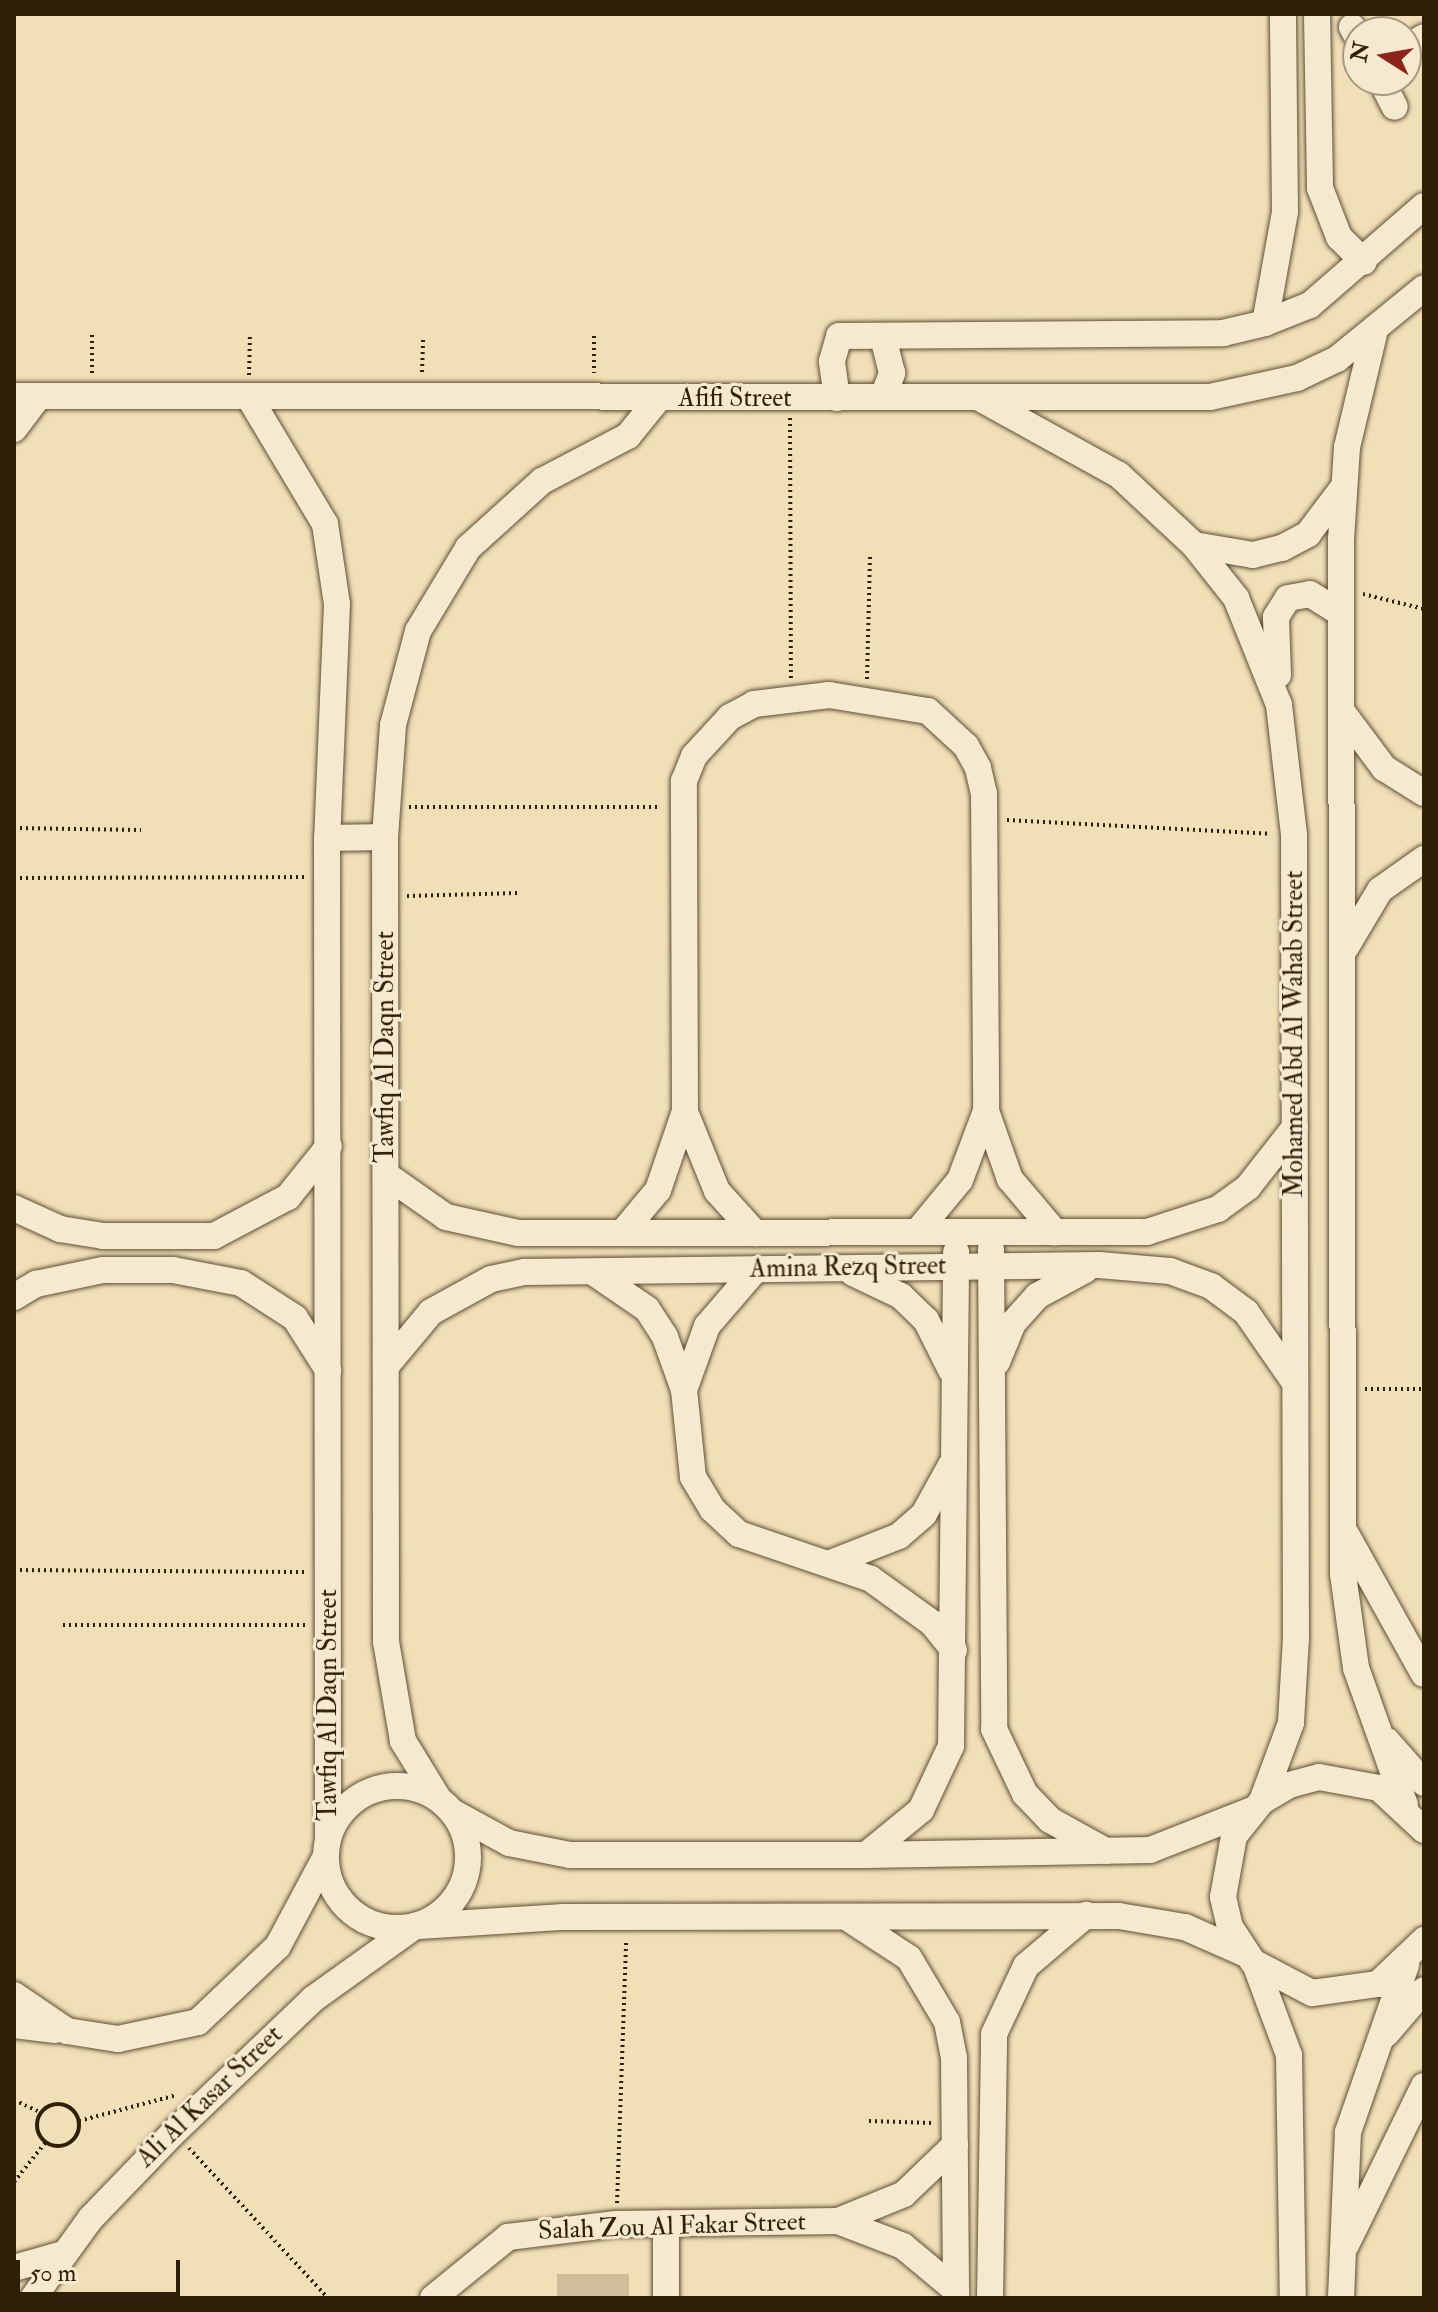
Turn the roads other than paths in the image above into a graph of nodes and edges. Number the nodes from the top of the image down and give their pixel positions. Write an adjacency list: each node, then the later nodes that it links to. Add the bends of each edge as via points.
1 (1283, 14): 8 (street, via 1285,212)
2 (1317, 14): 6 (street, via 1320,188 1339,237)
3 (1389, 96): 4 (street)
4 (1395, 107)
5 (1424, 206): 6 (street)
6 (1364, 262): 8 (street, via 1310,305)
7 (1424, 288): 9 (street, Afifi Street)
8 (1265, 323): 10 (street, via 1223,333)
9 (1374, 334): 16 (street, Afifi Street, via 1297,378 1254,390 1161,399); 18 (street, Mohamed Abd Al Wahab Street)
10 (883, 337): 13 (street, via 892,373); 14 (street, via 839,336 832,374)
11 (27, 396): 12 (street, Afifi Street); 17 (street)
12 (249, 397): 15 (street, Afifi Street); 25 (street, Tawfiq Al Daqn Street, via 260,425 309,487 334,563)
13 (883, 397): 14 (street, Afifi Street); 16 (street, Afifi Street)
14 (837, 398): 15 (street, Afifi Street)
15 (658, 399): 24 (street, Tawfiq Al Daqn Street, via 628,436 502,511 439,589 402,676)
16 (983, 400): 19 (street, Mohamed Abd Al Wahab Street, via 1119,475)
17 (14, 429)
18 (1343, 486): 19 (street, via 1329,512 1282,548 1253,555); 20 (street, Mohamed Abd Al Wahab Street)
19 (1194, 545): 21 (street, Mohamed Abd Al Wahab Street, via 1250,623)
20 (1341, 601): 21 (street, via 1310,594 1280,606); 22 (street, Mohamed Abd Al Wahab Street)
21 (1279, 705): 30 (street, Mohamed Abd Al Wahab Street, via 1294,835)
22 (1342, 711): 23 (street, via 1384,768); 27 (street, Mohamed Abd Al Wahab Street)
23 (1424, 793)
24 (385, 837): 25 (street); 32 (street, Tawfiq Al Daqn Street)
25 (327, 838): 31 (street, Tawfiq Al Daqn Street)
26 (1424, 859): 27 (street, via 1380,890)
27 (1343, 954): 54 (street, Mohamed Abd Al Wahab Street)
28 (685, 1111): 29 (street, via 680,807 684,781 710,734 754,704 866,696 904,702 948,726 978,768 984,819); 38 (street, via 671,1165); 39 (street, via 709,1178)
29 (986, 1111): 34 (street, via 960,1180); 37 (street, via 1010,1179)
30 (1295, 1127): 37 (street, Amina Rezq Street, via 1248,1187 1183,1224); 50 (street, Mohamed Abd Al Wahab Street)
31 (329, 1146): 33 (street, via 288,1197 214,1236 103,1236 60,1229); 48 (street, Tawfiq Al Daqn Street)
32 (386, 1175): 38 (street, Amina Rezq Street, via 425,1205 481,1228); 47 (street, Tawfiq Al Daqn Street)
33 (14, 1208)
34 (917, 1232): 35 (street, Amina Rezq Street); 39 (street, Amina Rezq Street)
35 (956, 1232): 36 (street, Amina Rezq Street); 41 (street)
36 (991, 1232): 37 (street, Amina Rezq Street); 42 (street)
37 (1055, 1232)
38 (622, 1233): 39 (street, Amina Rezq Street)
39 (755, 1233)
40 (1099, 1265): 42 (street, Amina Rezq Street); 50 (street, Amina Rezq Street, via 1170,1271 1211,1286 1274,1344); 51 (street, via 1037,1296 1013,1323)
41 (956, 1267): 42 (street, Amina Rezq Street); 44 (street, Amina Rezq Street); 49 (street)
42 (991, 1267): 51 (street)
43 (756, 1269): 44 (street, Amina Rezq Street); 45 (street, Amina Rezq Street); 52 (street, via 707,1326)
44 (838, 1269): 49 (street, via 871,1278 909,1304 944,1349)
45 (592, 1271): 47 (street, Amina Rezq Street, via 525,1272 460,1293 431,1312); 52 (street, via 647,1309)
46 (14, 1297): 48 (street, via 36,1284 103,1270 173,1270 241,1283 295,1318)
47 (387, 1365): 60 (street, Tawfiq Al Daqn Street, via 387,1676 403,1741)
48 (330, 1373): 63 (street, Tawfiq Al Daqn Street)
49 (955, 1382): 53 (street)
50 (1295, 1383): 61 (street, Mohamed Abd Al Wahab Street, via 1295,1681 1280,1763)
51 (992, 1385): 64 (street, via 994,1729 1025,1794 1050,1820)
52 (684, 1390): 55 (street, via 693,1477 712,1509 739,1534)
53 (955, 1454): 55 (street, via 944,1486 908,1529); 56 (street)
54 (1342, 1526): 57 (street); 58 (street, Mohamed Abd Al Wahab Street, via 1347,1621)
55 (833, 1562): 56 (street, via 903,1599)
56 (954, 1650): 65 (street, via 951,1746 939,1780 913,1819)
57 (1424, 1674)
58 (1369, 1714): 59 (street); 62 (street, Mohamed Abd Al Wahab Street)
59 (1424, 1783)
60 (446, 1806): 63 (street, via 395,1785 373,1789 338,1816); 65 (street, via 509,1843 570,1855); 68 (street, via 468,1856 465,1878 455,1899)
61 (1257, 1806): 62 (street, via 1319,1777 1379,1788); 64 (street, via 1186,1841); 70 (street, Mohamed Abd Al Wahab Street, via 1224,1866 1230,1927)
62 (1416, 1814)
63 (326, 1847): 68 (street, via 338,1899 354,1914 383,1927); 74 (street, via 285,1936 220,2007 146,2038)
64 (1113, 1854): 65 (street)
65 (866, 1855)
66 (1086, 1915): 67 (street); 70 (street, via 1185,1927); 87 (street, via 1026,1966 994,2034)
67 (848, 1918): 68 (street, via 627,1917); 77 (street, via 890,1942 931,1988 954,2058)
68 (417, 1926): 80 (street, Ali Al Kasar Street, via 313,1999 174,2132)
69 (1417, 1953): 70 (street, via 1378,1984 1335,1994 1280,1982); 75 (street)
70 (1250, 1958): 88 (street, via 1289,2055)
71 (1424, 1990): 75 (street)
72 (14, 1995): 74 (street)
73 (14, 2025): 74 (street)
74 (67, 2031)
75 (1372, 2053): 81 (street, via 1348,2132)
76 (1424, 2086): 81 (street)
77 (955, 2134): 78 (street, Salah Zou Al Fakar Street, via 904,2194); 83 (street)
78 (838, 2221): 79 (street, Salah Zou Al Fakar Street); 83 (street, Salah Zou Al Fakar Street, via 903,2246)
79 (666, 2223): 85 (street, Salah Zou Al Fakar Street, via 508,2237); 86 (street)
80 (63, 2254): 82 (street); 84 (street, Ali Al Kasar Street)
81 (1341, 2260): 89 (street)
82 (14, 2268)
83 (956, 2294)
84 (33, 2298)
85 (433, 2298)
86 (666, 2298)
87 (990, 2298)
88 (1293, 2298)
89 (1341, 2298)

